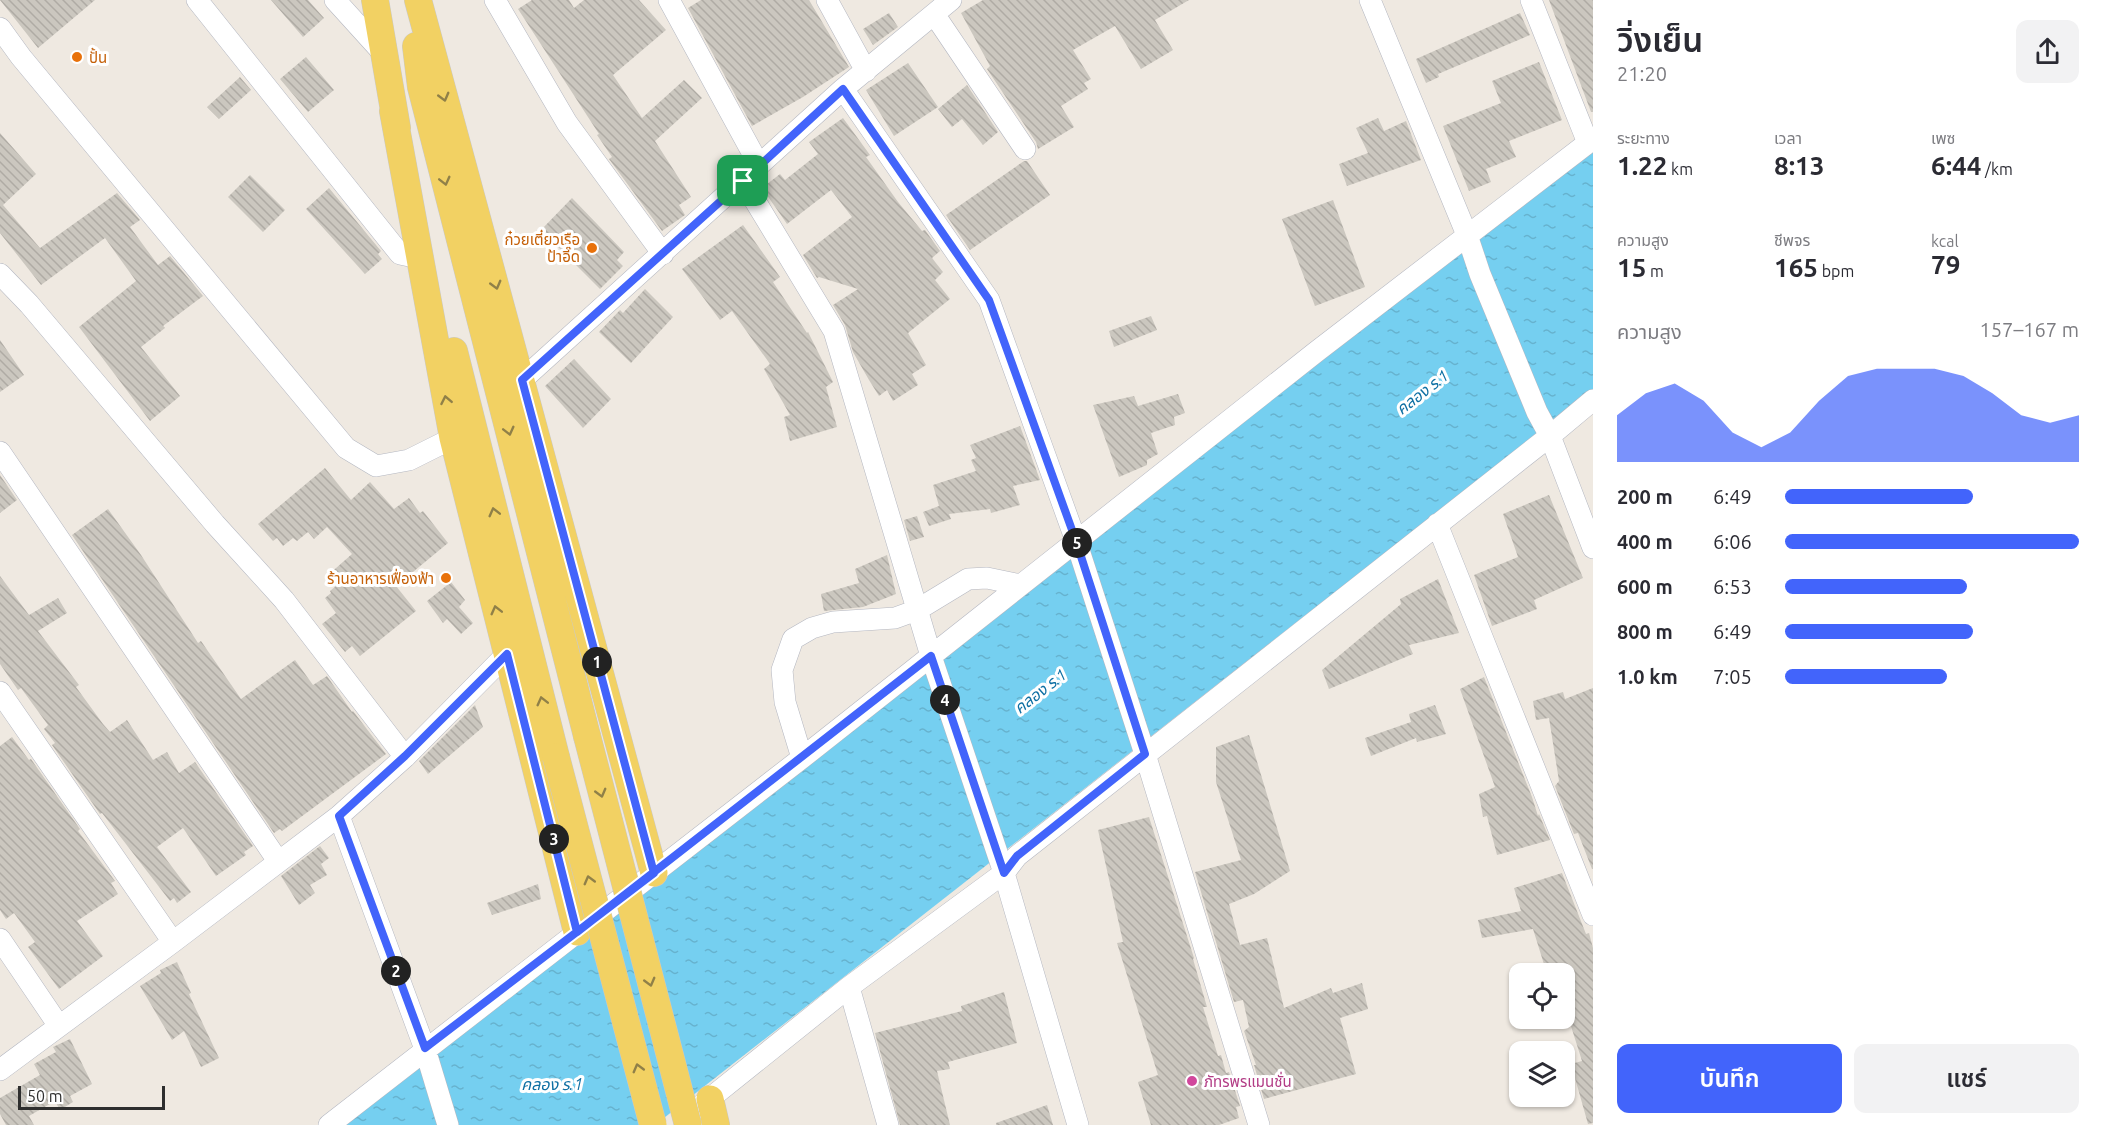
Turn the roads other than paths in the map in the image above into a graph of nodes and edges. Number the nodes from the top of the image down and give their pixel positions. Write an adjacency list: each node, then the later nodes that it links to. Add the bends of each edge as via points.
1 (197, 0): 24 (street, via 400,254)
2 (335, 0): 14 (street)
3 (375, 0): 14 (main road)
4 (411, 0): 59 (main road, one-way to 59, bridge, via 421,87)
5 (418, 0): 26 (main road, one-way to 26)
6 (495, 0): 23 (street, via 567,123)
7 (669, 0): 20 (street)
8 (827, 0): 15 (street)
9 (951, 0): 12 (street)
10 (1371, 0): 22 (street)
11 (1531, 0): 18 (street)
12 (934, 14): 15 (street); 19 (street)
13 (0, 28): 29 (street, via 346,448 376,466 409,460)
14 (383, 53): 17 (main road)
15 (867, 71): 16 (street)
16 (843, 89): 20 (street); 32 (street, via 989,300)
17 (393, 111): 24 (main road); 57 (main road, one-way to 17, bridge)
18 (1591, 141): 22 (street)
19 (1025, 149)
20 (759, 165): 21 (street)
21 (743, 181): 23 (street); 35 (street, via 834,331)
22 (1467, 235): 28 (street); 32 (street)
23 (663, 254): 26 (street)
24 (419, 258): 29 (main road, one-way to 24)
25 (0, 274): 40 (street, via 284,600)
26 (522, 380): 44 (main road)
27 (1593, 400): 28 (street)
28 (1550, 436): 31 (street); 33 (street)
29 (453, 438): 36 (main road, one-way to 29)
30 (0, 452): 43 (street)
31 (1437, 525): 39 (street); 46 (street)
32 (1076, 541): 34 (street); 39 (street)
33 (1593, 548)
34 (1021, 585): 35 (street, via 987,578 968,579); 37 (street)
35 (917, 610): 37 (street); 41 (street, via 895,618 833,622 793,639 782,670 785,702)
36 (507, 654): 40 (street); 47 (main road)
37 (931, 656): 41 (street); 45 (street)
38 (0, 692): 49 (street)
39 (1142, 747): 45 (street, via 1017,856); 63 (street)
40 (405, 756): 42 (street)
41 (802, 758): 44 (street)
42 (339, 816): 43 (street); 52 (street)
43 (278, 861): 49 (street)
44 (654, 873): 47 (street)
45 (1004, 873): 50 (street); 62 (street)
46 (1593, 915)
47 (577, 932): 52 (street)
48 (0, 939): 51 (street)
49 (173, 942): 51 (street)
50 (849, 987): 54 (street); 61 (street)
51 (59, 1026): 53 (street)
52 (425, 1048): 55 (street); 56 (street)
53 (0, 1070)
54 (710, 1099): 58 (street); 60 (main road)
55 (329, 1125)
56 (448, 1125)
57 (653, 1125)
58 (678, 1125)
59 (688, 1125)
60 (716, 1125)
61 (888, 1125)
62 (1078, 1125)
63 (1259, 1125)

